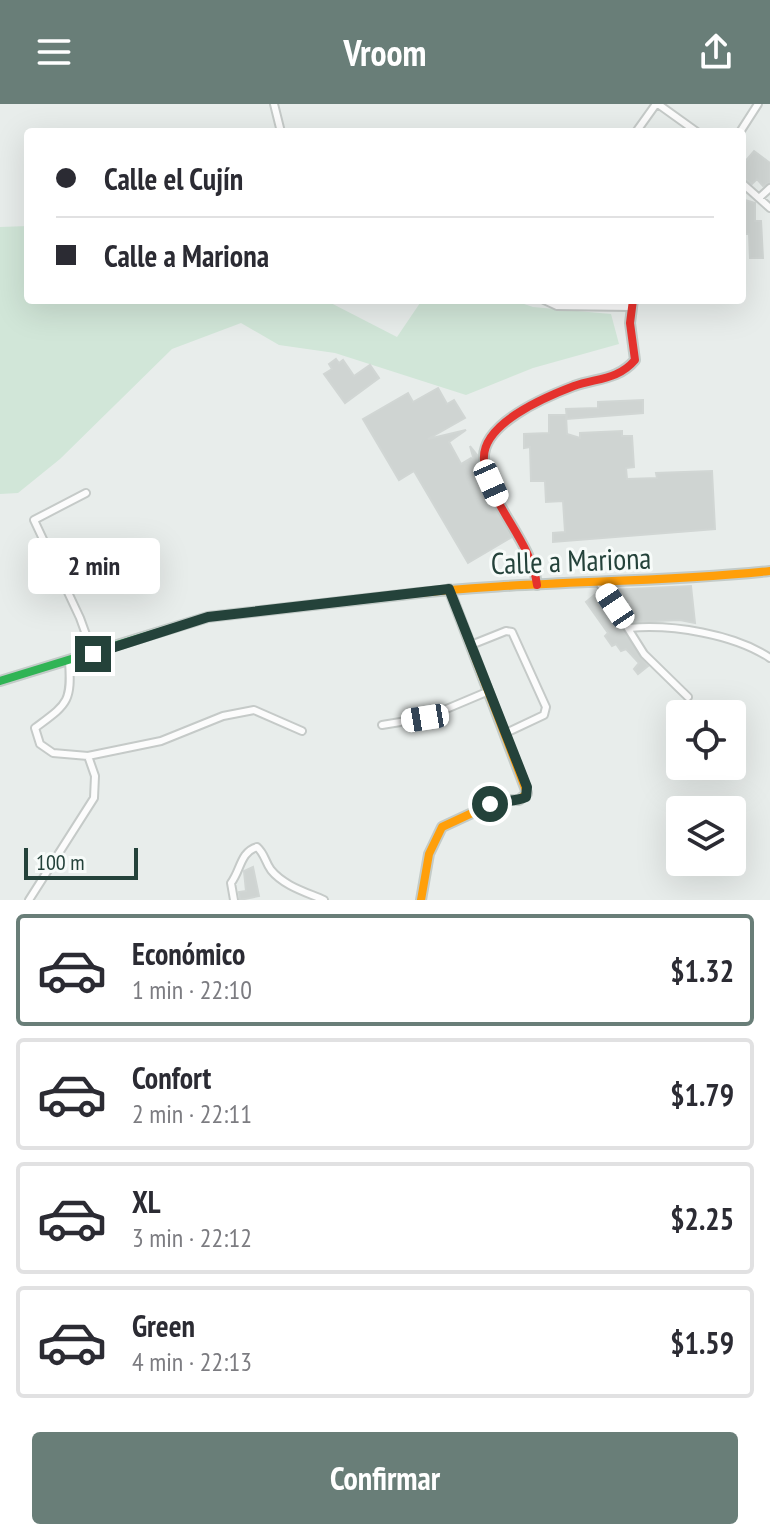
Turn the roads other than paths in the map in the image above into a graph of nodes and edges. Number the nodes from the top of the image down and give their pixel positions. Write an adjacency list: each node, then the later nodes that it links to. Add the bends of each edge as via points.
1 (274, 104): 4 (street)
2 (657, 104): 5 (street); 6 (street)
3 (758, 104): 7 (street)
4 (280, 128)
5 (639, 128)
6 (691, 128)
7 (743, 128)
8 (746, 187): 10 (street)
9 (770, 188): 10 (street)
10 (759, 198): 11 (street)
11 (770, 208)
12 (553, 304): 13 (street)
13 (607, 304)
14 (632, 304): 18 (main road, via 635,360 627,370 567,389 511,418 486,442 491,483 534,564)
15 (86, 493): 22 (street, via 34,520)
16 (770, 571): 17 (main road, Calle a Mariona)
17 (600, 584): 18 (main road, Calle a Mariona); 20 (street)
18 (537, 585): 19 (main road, Calle a Mariona)
19 (449, 589): 21 (main road); 22 (main road, Calle a Mariona, via 208,617)
20 (629, 628): 23 (street, via 685,629); 27 (street, via 644,654)
21 (471, 645): 26 (main road); 30 (street, via 512,632 546,707 544,715)
22 (93, 654): 24 (main road, Calle a Mariona)
23 (770, 658)
24 (69, 661): 25 (main road, Calle a Mariona); 31 (street, via 71,690 62,707 35,728 40,744 53,753)
25 (0, 681)
26 (489, 691): 28 (street, via 425,718); 30 (main road)
27 (688, 697)
28 (382, 725)
29 (302, 731): 31 (street, via 254,710 223,716 161,741)
30 (506, 733): 35 (main road, via 526,797 500,800 442,827 429,854)
31 (88, 756): 32 (street, via 95,776 94,798)
32 (29, 900)
33 (234, 900): 34 (street, via 231,883 242,858 257,847 271,870 297,890)
34 (324, 900)
35 (421, 900)

